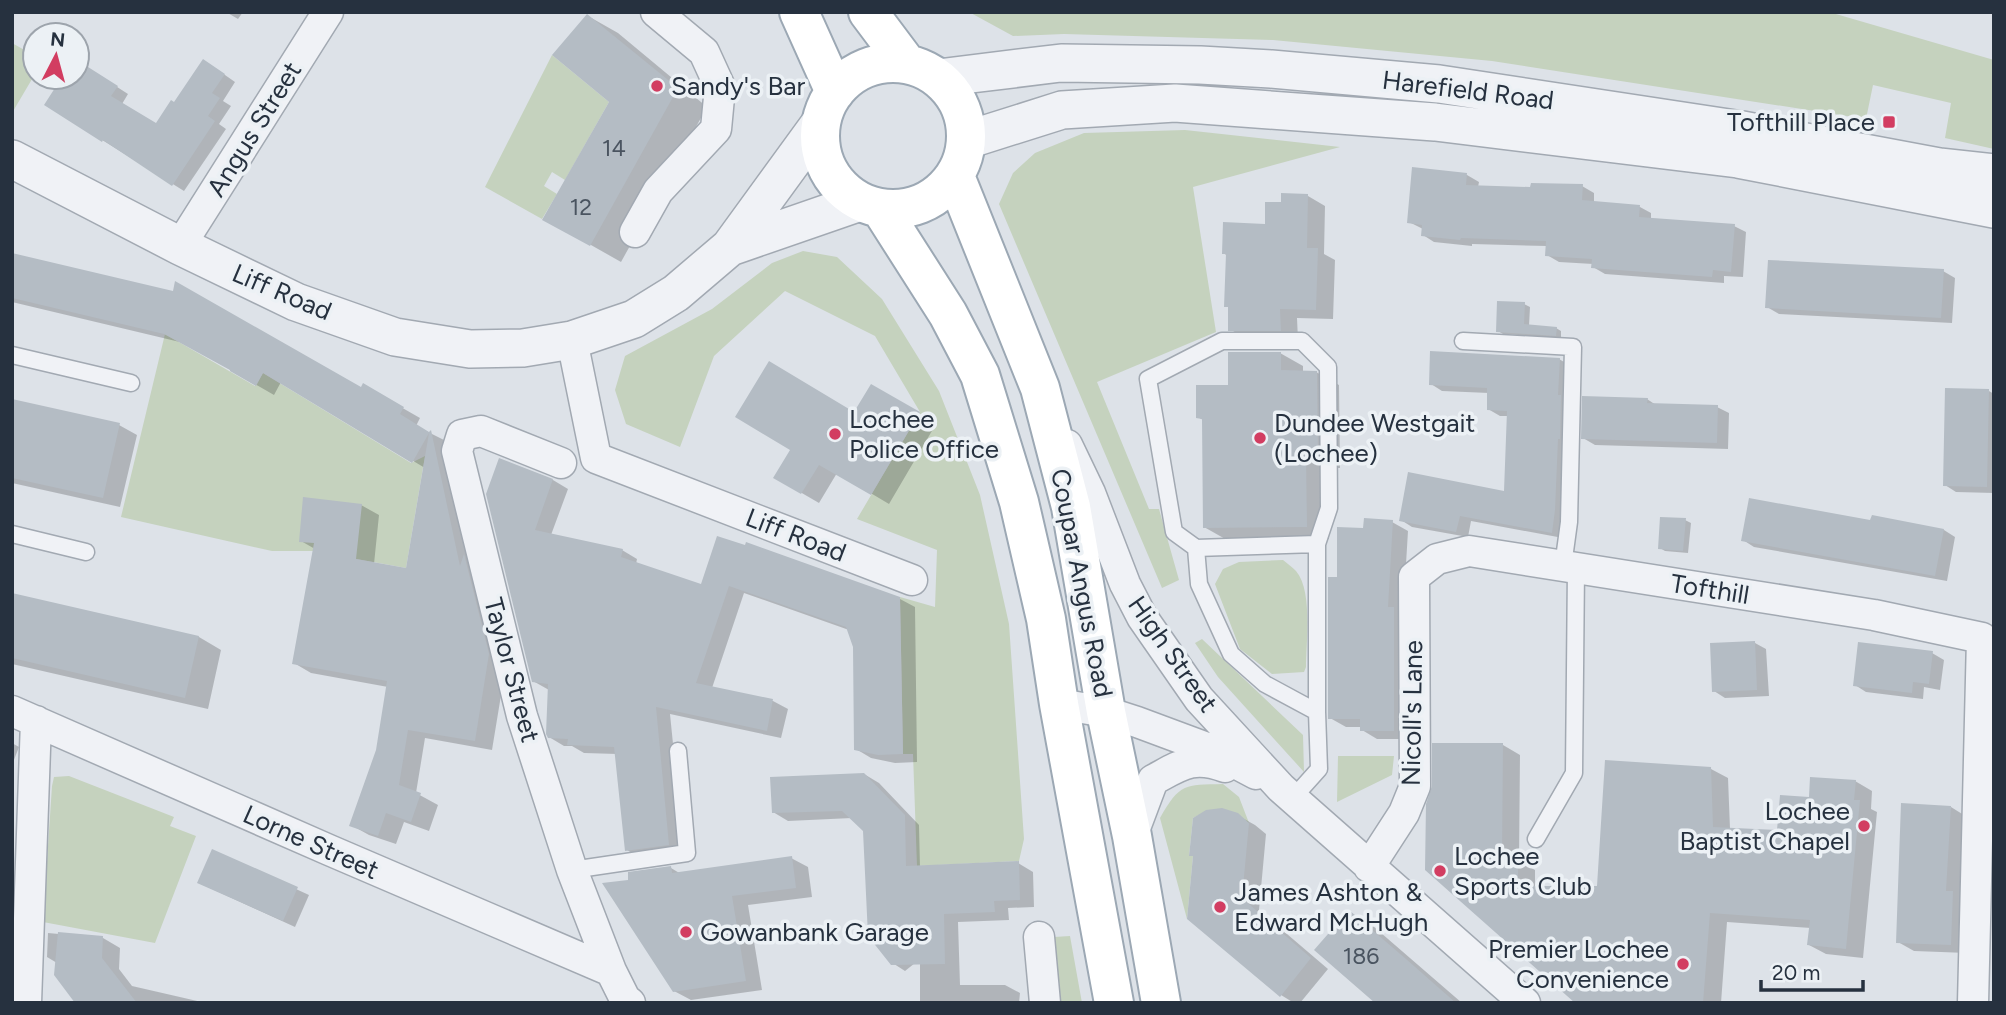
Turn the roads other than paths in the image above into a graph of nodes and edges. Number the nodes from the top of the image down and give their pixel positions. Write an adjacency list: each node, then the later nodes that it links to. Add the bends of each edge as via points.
1 (328, 12): 14 (street, Angus Street)
2 (656, 12): 13 (street, via 705,52 720,87 716,129 658,191)
3 (799, 12): 6 (main road, Coupar Angus Road)
4 (868, 12): 5 (main road)
5 (922, 71): 6 (main road, via 887,63 867,68 849,78); 7 (main road, via 954,95 964,117); 9 (street, Harefield Road, via 1061,63 1200,65 1439,84)
6 (828, 107): 11 (main road, Coupar Angus Road, via 820,145 827,168 841,188); 15 (street, Liff Road)
7 (967, 140): 10 (main road); 12 (street, Harefield Road, via 1062,110 1175,103 1435,122 1738,159)
8 (12, 159): 14 (street, Liff Road)
9 (1994, 173)
10 (955, 176): 11 (main road, via 923,203 902,209); 20 (main road, Coupar Angus Road)
11 (871, 205): 15 (street, Liff Road); 30 (main road, Coupar Angus Road, via 948,314 980,375 1019,502 1046,619)
12 (1994, 209)
13 (635, 232)
14 (180, 246): 16 (street, Liff Road, via 296,302 395,337 470,349 523,348)
15 (730, 247): 16 (street, Liff Road, via 676,293 634,319)
16 (572, 340): 28 (street, Liff Road, via 596,458)
17 (1463, 341): 27 (lane, via 1573,346)
18 (12, 355): 19 (lane)
19 (131, 383)
20 (1040, 388): 31 (main road, Coupar Angus Road, via 1071,507); 35 (street, High Street, via 1142,617 1199,699)
21 (561, 463): 40 (street, Taylor Street, via 481,432 462,435 457,451 522,716)
22 (12, 534): 25 (lane)
23 (1317, 544): 24 (lane); 24 (lane, via 1329,508 1328,367 1302,341 1222,341 1149,379 1174,532); 32 (lane)
24 (1196, 548): 32 (lane, via 1199,584 1231,654 1265,684)
25 (86, 552)
26 (1437, 559): 27 (street, Tofthill, via 1469,551); 39 (street, Nicoll's Lane, via 1414,577 1415,786 1404,813)
27 (1570, 567): 29 (street, Tofthill); 38 (lane, via 1574,773)
28 (912, 580)
29 (1988, 631): 36 (street)
30 (1059, 704): 31 (street, High Street); 46 (main road, Coupar Angus Road)
31 (1106, 712): 35 (street, High Street, via 1207,748); 37 (main road, Coupar Angus Road)
32 (1317, 712): 35 (lane, via 1319,769)
33 (24, 716): 42 (street, Lorne Street); 44 (street)
34 (678, 751): 40 (lane, via 687,853)
35 (1287, 793): 37 (street, High Street, via 1210,762 1186,763 1153,780); 39 (street, High Street)
36 (1985, 823): 49 (street)
37 (1132, 836): 47 (main road, Coupar Angus Road)
38 (1536, 839)
39 (1370, 866): 48 (street, High Street)
40 (572, 870): 42 (street, Taylor Street)
41 (1039, 937): 45 (street)
42 (611, 971): 43 (street, Taylor Street)
43 (627, 1001)
44 (26, 1003)
45 (1045, 1003)
46 (1114, 1003)
47 (1161, 1003)
48 (1525, 1003)
49 (1973, 1003)

